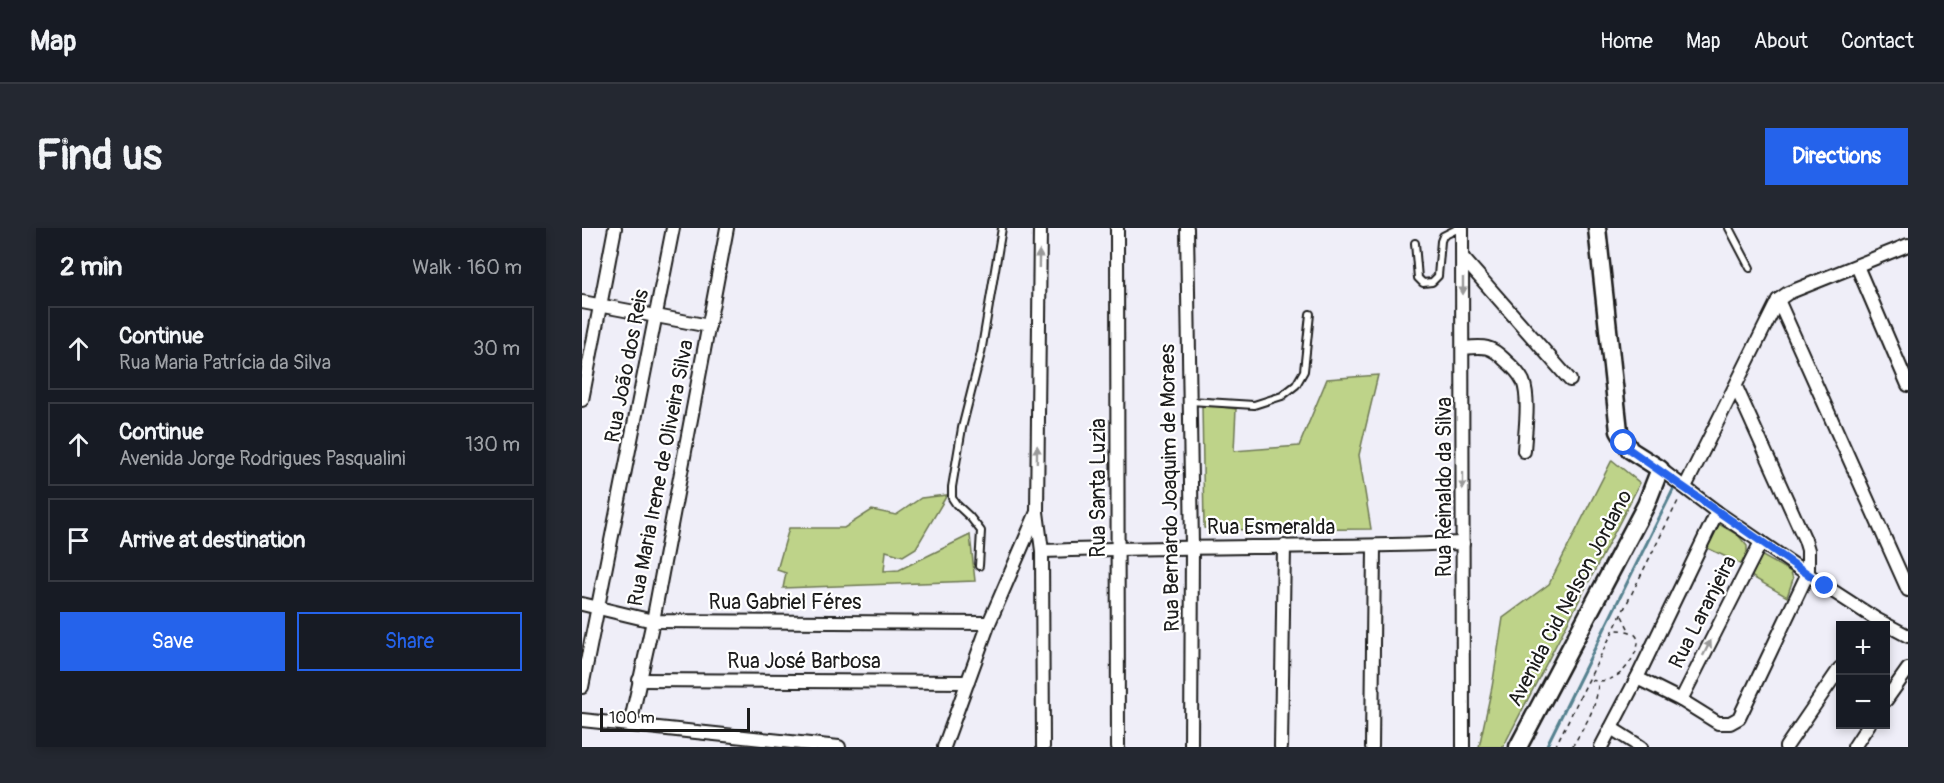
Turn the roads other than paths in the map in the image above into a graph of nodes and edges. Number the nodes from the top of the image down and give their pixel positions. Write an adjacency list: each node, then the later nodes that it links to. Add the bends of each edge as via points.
1 (615, 228): 18 (street)
2 (673, 228): 20 (street, Rua João dos Reis)
3 (727, 228): 21 (street, Rua Maria Irene de Oliveira Silva)
4 (1002, 228): 40 (lane, via 952,487 952,498 981,531)
5 (1040, 228): 31 (street, one-way to 5)
6 (1117, 228): 38 (street, Rua Santa Luzia)
7 (1187, 228): 27 (street, Rua Bernardo Joaquim de Moraes)
8 (1461, 228): 11 (lane, via 1443,236 1438,276 1432,282 1423,283 1418,278); 13 (street, Rua Reinaldo da Silva)
9 (1597, 228): 29 (street, via 1618,431 1630,450)
10 (1729, 228): 15 (lane)
11 (1415, 243)
12 (1908, 245): 14 (street)
13 (1463, 258): 22 (street, Rua Reinaldo da Silva, one-way to 22); 23 (street)
14 (1857, 266): 16 (street); 24 (street)
15 (1750, 268)
16 (1778, 300): 25 (street); 42 (street)
17 (582, 302): 18 (street)
18 (600, 305): 20 (street); 26 (street)
19 (1310, 314): 27 (lane, via 1304,371 1296,385 1282,396 1254,405)
20 (657, 317): 21 (street); 44 (street, Rua João dos Reis)
21 (709, 326): 45 (street, Rua Maria Irene de Oliveira Silva)
22 (1463, 348): 28 (street, via 1491,348 1523,380); 34 (street, Rua Reinaldo da Silva, one-way to 34)
23 (1570, 380)
24 (1908, 385)
25 (1736, 387): 30 (street); 41 (street, via 1805,540)
26 (582, 400)
27 (1189, 401): 35 (street, Rua Bernardo Joaquim de Moraes)
28 (1524, 451)
29 (1660, 470): 30 (street); 72 (street, Avenida Cid Nelson Jordano, via 1646,505)
30 (1685, 487): 32 (street)
31 (1036, 512): 39 (street); 47 (street)
32 (1717, 512): 33 (street); 52 (street)
33 (1761, 542): 41 (street); 57 (street, Rua Laranjeira, one-way to 33)
34 (1464, 543): 37 (street, Rua Esmeralda); 71 (street, Rua Reinaldo da Silva)
35 (1192, 546): 36 (street, Rua Esmeralda); 38 (street, Rua Esmeralda); 68 (street, Rua Bernardo Joaquim de Moraes)
36 (1284, 546): 37 (street, Rua Esmeralda); 69 (street)
37 (1374, 546): 70 (street)
38 (1117, 548): 39 (street, Rua Esmeralda); 67 (street, Rua Santa Luzia)
39 (1042, 551): 66 (street)
40 (979, 566)
41 (1808, 573): 46 (street); 57 (street, via 1739,718 1719,723)
42 (1908, 590)
43 (582, 604): 44 (street, Rua Gabriel Féres)
44 (598, 606): 45 (street, Rua Gabriel Féres); 55 (street, Rua João dos Reis)
45 (652, 621): 47 (street, Rua Gabriel Féres); 53 (street, Rua Maria Irene de Oliveira Silva)
46 (1873, 621)
47 (989, 623): 54 (street)
48 (1890, 629): 49 (street)
49 (1908, 636)
50 (1908, 669): 56 (street)
51 (1836, 674): 75 (street)
52 (1637, 678): 57 (street); 61 (street)
53 (639, 680): 54 (street, Rua José Barbosa); 60 (street, Rua Maria Irene de Oliveira Silva)
54 (968, 681): 58 (street)
55 (582, 687)
56 (1890, 694)
57 (1681, 700)
58 (955, 718): 64 (street); 65 (street)
59 (582, 720): 60 (street)
60 (630, 725): 63 (street)
61 (1611, 728): 73 (street); 74 (street)
62 (1866, 729): 76 (street)
63 (839, 747)
64 (944, 747)
65 (954, 747)
66 (1043, 747)
67 (1118, 747)
68 (1191, 747)
69 (1281, 747)
70 (1372, 747)
71 (1463, 747)
72 (1518, 747)
73 (1601, 747)
74 (1641, 747)
75 (1786, 747)
76 (1854, 747)

